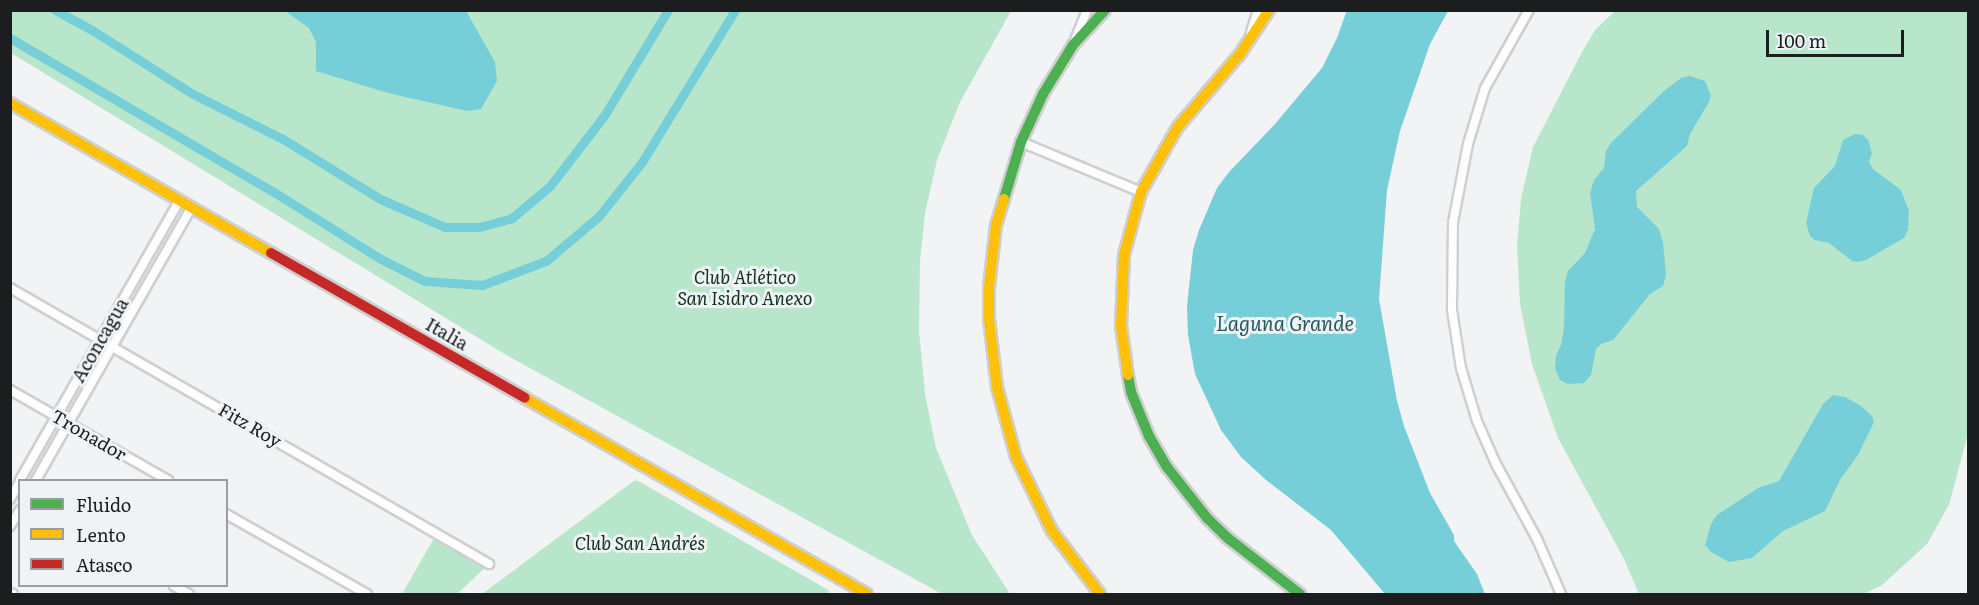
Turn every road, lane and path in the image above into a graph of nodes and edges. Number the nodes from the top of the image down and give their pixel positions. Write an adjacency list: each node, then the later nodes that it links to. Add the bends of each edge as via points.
1 (1087, 10): 7 (street)
2 (1105, 10): 7 (street)
3 (1258, 10): 6 (street)
4 (1269, 10): 6 (street)
5 (1529, 10): 30 (street, via 1485,88 1465,155 1453,223 1452,310 1461,368 1478,421)
6 (1247, 43): 10 (street, via 1177,128)
7 (1073, 45): 9 (street, via 1043,94)
8 (10, 103): 11 (street, Italia)
9 (1021, 142): 10 (street); 28 (street, via 993,247 989,319 997,387 1009,438 1034,497 1052,531)
10 (1141, 192): 29 (street, via 1124,255 1120,310 1128,378 1137,407 1167,467 1193,503 1229,539)
11 (180, 200): 12 (street, Italia); 14 (street, Aconcagua)
12 (192, 207): 15 (street, Aconcagua); 27 (street, Italia)
13 (10, 288): 16 (street, Fitz Roy)
14 (126, 294): 15 (street); 16 (street, Aconcagua)
15 (139, 300): 17 (street, Aconcagua)
16 (100, 339): 17 (street, Fitz Roy); 19 (street, Aconcagua)
17 (112, 346): 20 (street, Aconcagua); 25 (street, Fitz Roy)
18 (10, 390): 19 (street, Tronador)
19 (56, 416): 20 (street, Tronador); 21 (street, Aconcagua)
20 (68, 423): 22 (street, Aconcagua); 23 (street, Tronador)
21 (21, 479)
22 (37, 479)
23 (166, 479)
24 (228, 515): 26 (street)
25 (489, 564)
26 (365, 594)
27 (867, 594)
28 (1100, 594)
29 (1300, 594)
30 (1561, 594)

